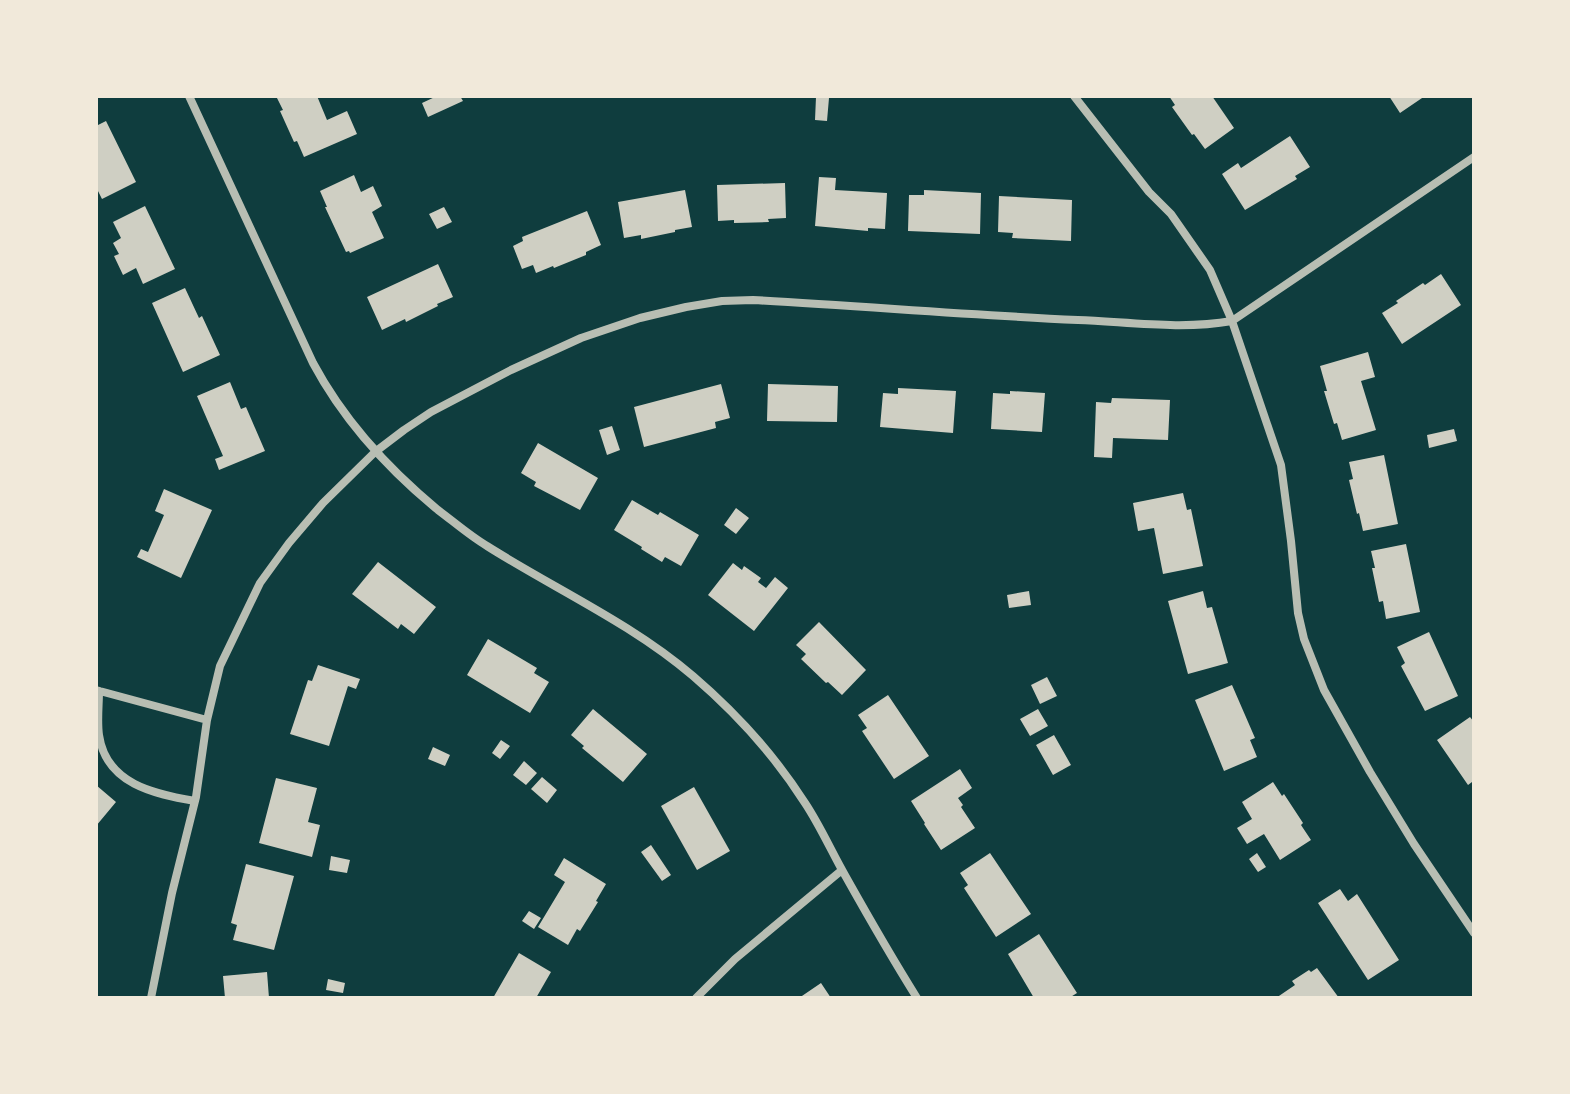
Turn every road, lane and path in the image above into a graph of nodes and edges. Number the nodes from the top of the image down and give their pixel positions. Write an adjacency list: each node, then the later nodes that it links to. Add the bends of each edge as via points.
1 (189, 96): 5 (street, via 320,376)
2 (1074, 96): 4 (street, via 1171,214 1210,270)
3 (1474, 157): 4 (street)
4 (1232, 321): 5 (street, via 1207,326 722,301 640,318 581,338 431,412); 10 (street, via 1281,465 1298,613 1324,690 1414,844)
5 (375, 452): 7 (street, via 323,503 260,583 220,666); 9 (street, via 416,492 486,546 692,675 755,736 804,802)
6 (98, 690): 7 (street); 8 (street, via 102,749 116,771 143,789)
7 (207, 720): 8 (street)
8 (195, 801): 11 (street)
9 (842, 870): 12 (street); 13 (street)
10 (1474, 933)
11 (151, 998)
12 (696, 998)
13 (917, 998)

